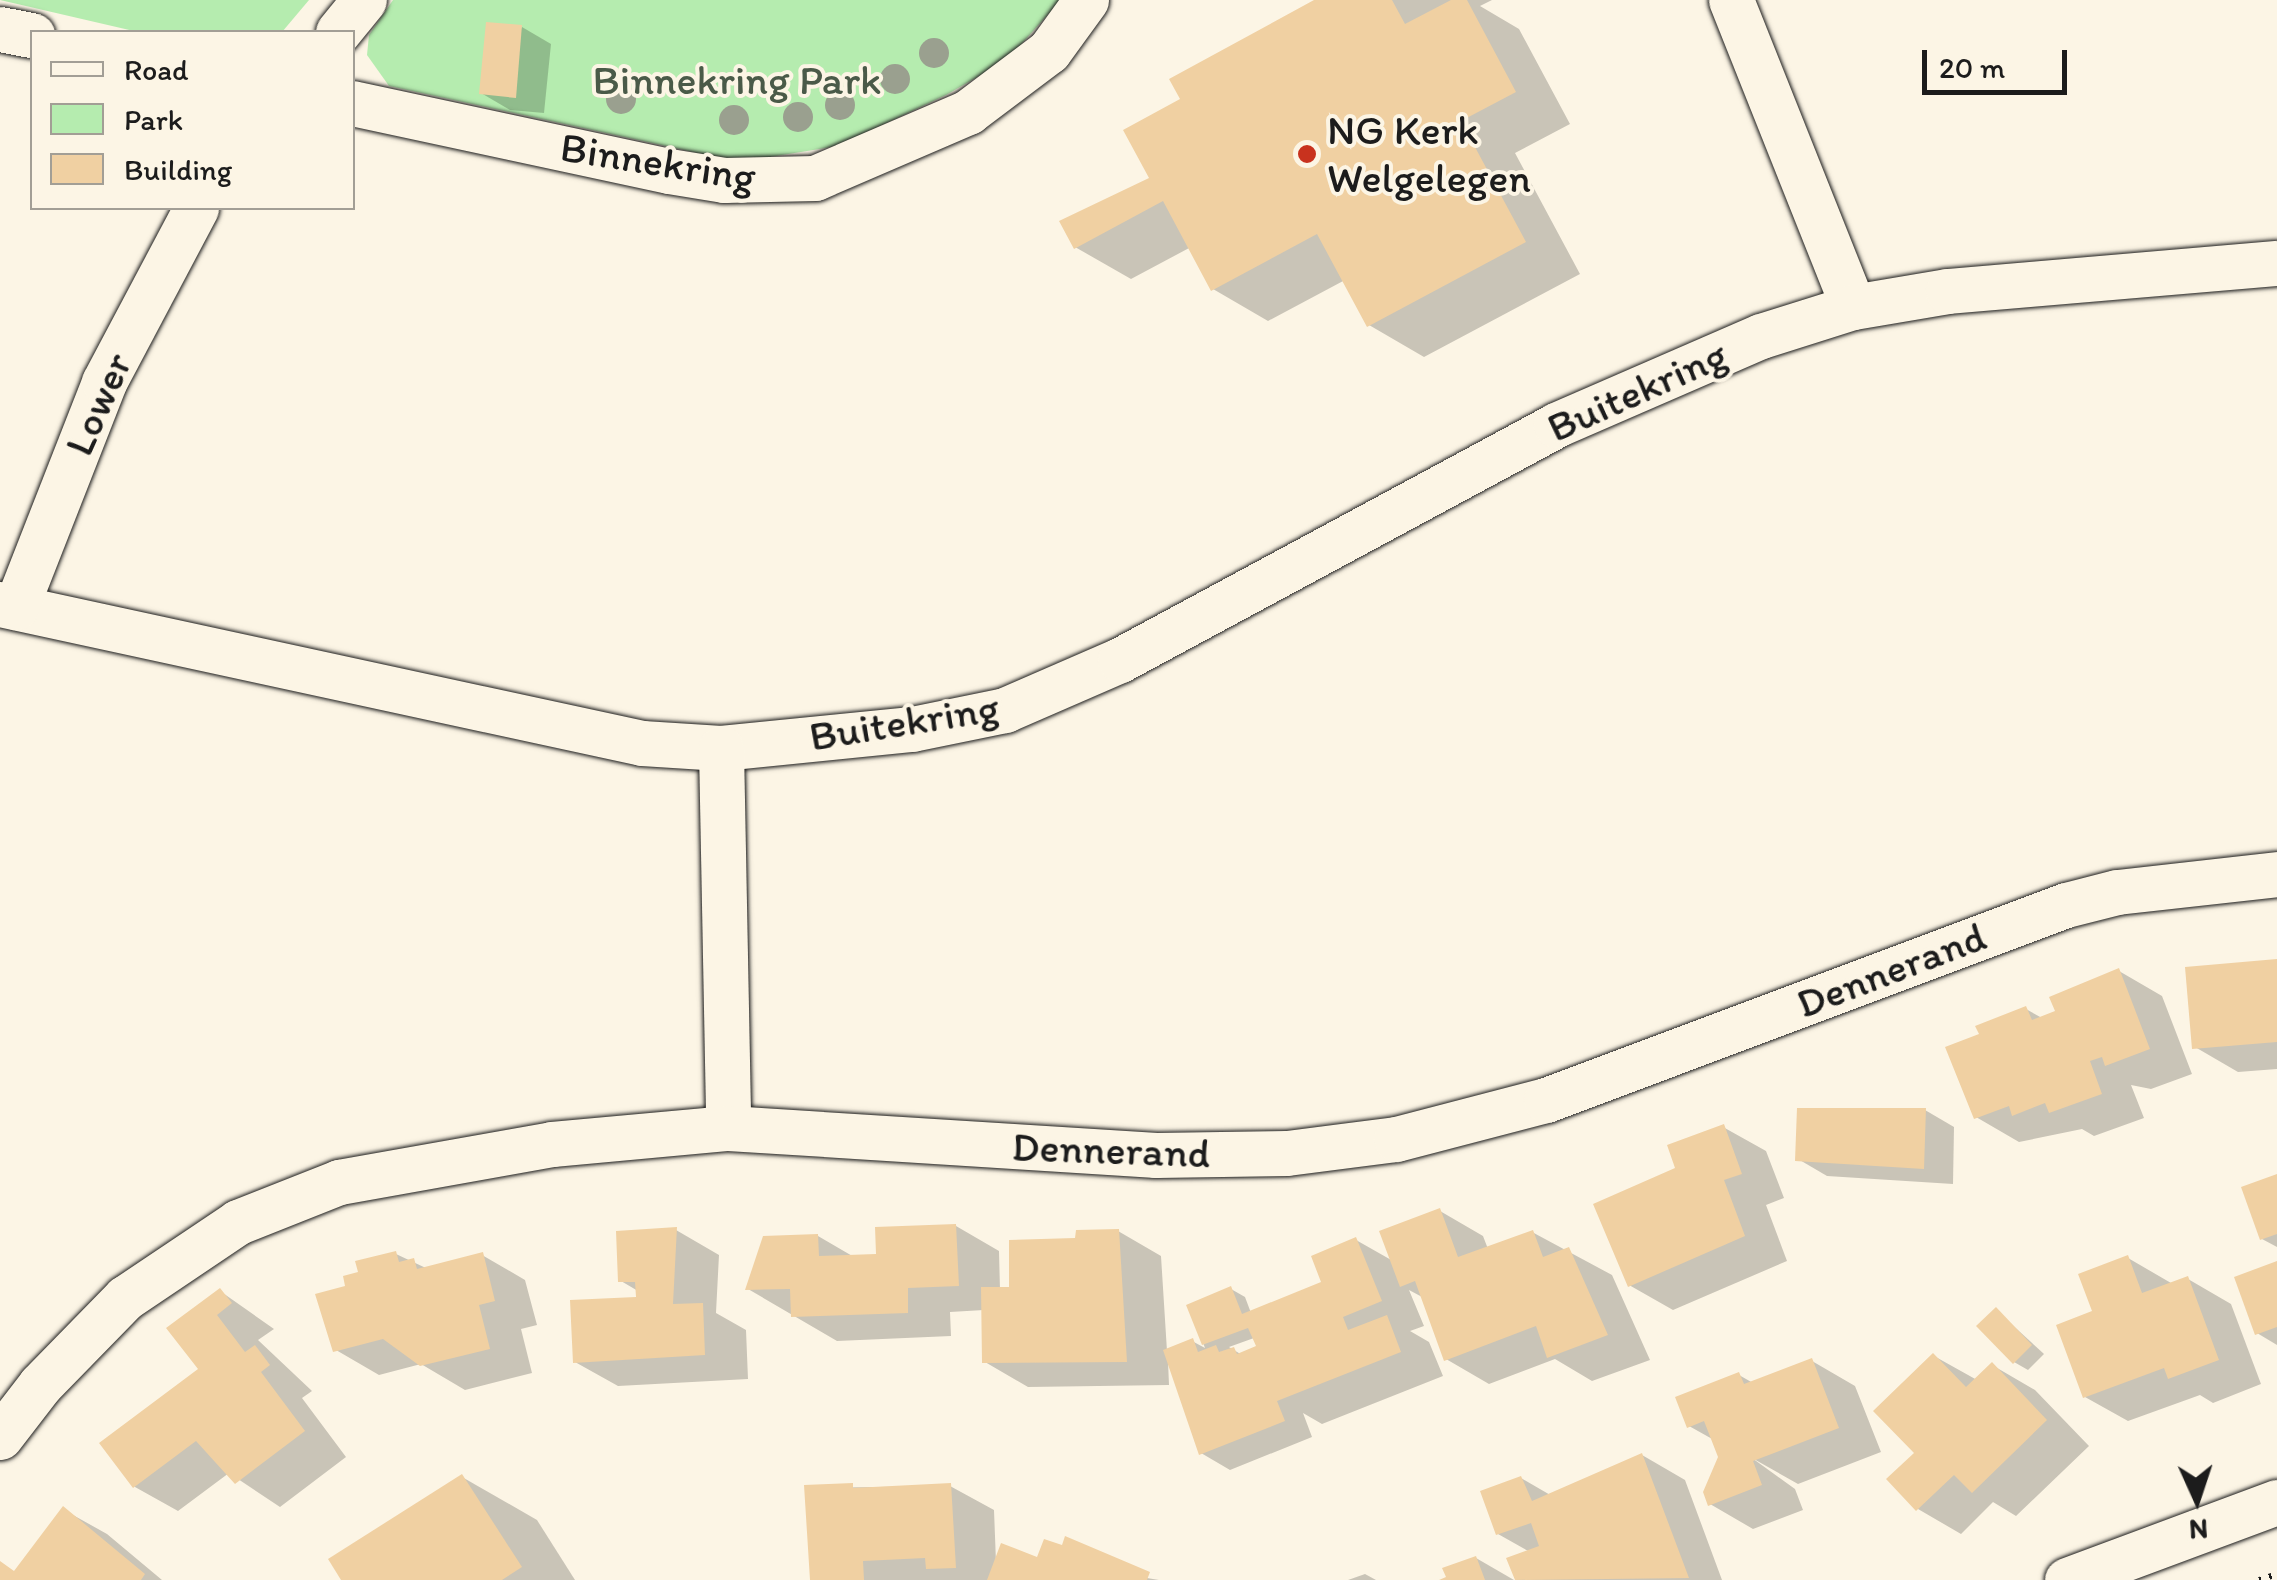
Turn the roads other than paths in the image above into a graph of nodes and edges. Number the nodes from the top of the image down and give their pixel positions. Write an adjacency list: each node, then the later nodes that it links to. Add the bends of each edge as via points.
1 (364, 0): 5 (street)
2 (1086, 0): 7 (street, Binnekring, via 1048,52 968,112 815,178 724,180 668,171)
3 (1732, 0): 10 (street)
4 (0, 29): 6 (street)
5 (340, 30)
6 (30, 36)
7 (355, 104)
8 (195, 210): 11 (street, Lower, via 104,382)
9 (2277, 263): 10 (street, Buitekring, via 1948,291)
10 (1852, 308): 12 (street, Buitekring, via 1670,370 1449,480 1120,660 1005,710 912,729)
11 (8, 606): 12 (street, Buitekring, via 642,742)
12 (721, 748): 14 (street)
13 (2277, 874): 14 (street, Dennerand, via 2117,892 2066,905 1546,1100 1396,1139 1287,1153 1156,1155)
14 (728, 1128): 15 (street, Dennerand, via 455,1158 286,1200 238,1222 125,1298)
15 (0, 1438)
16 (2277, 1502): 17 (street)
17 (2066, 1580)

